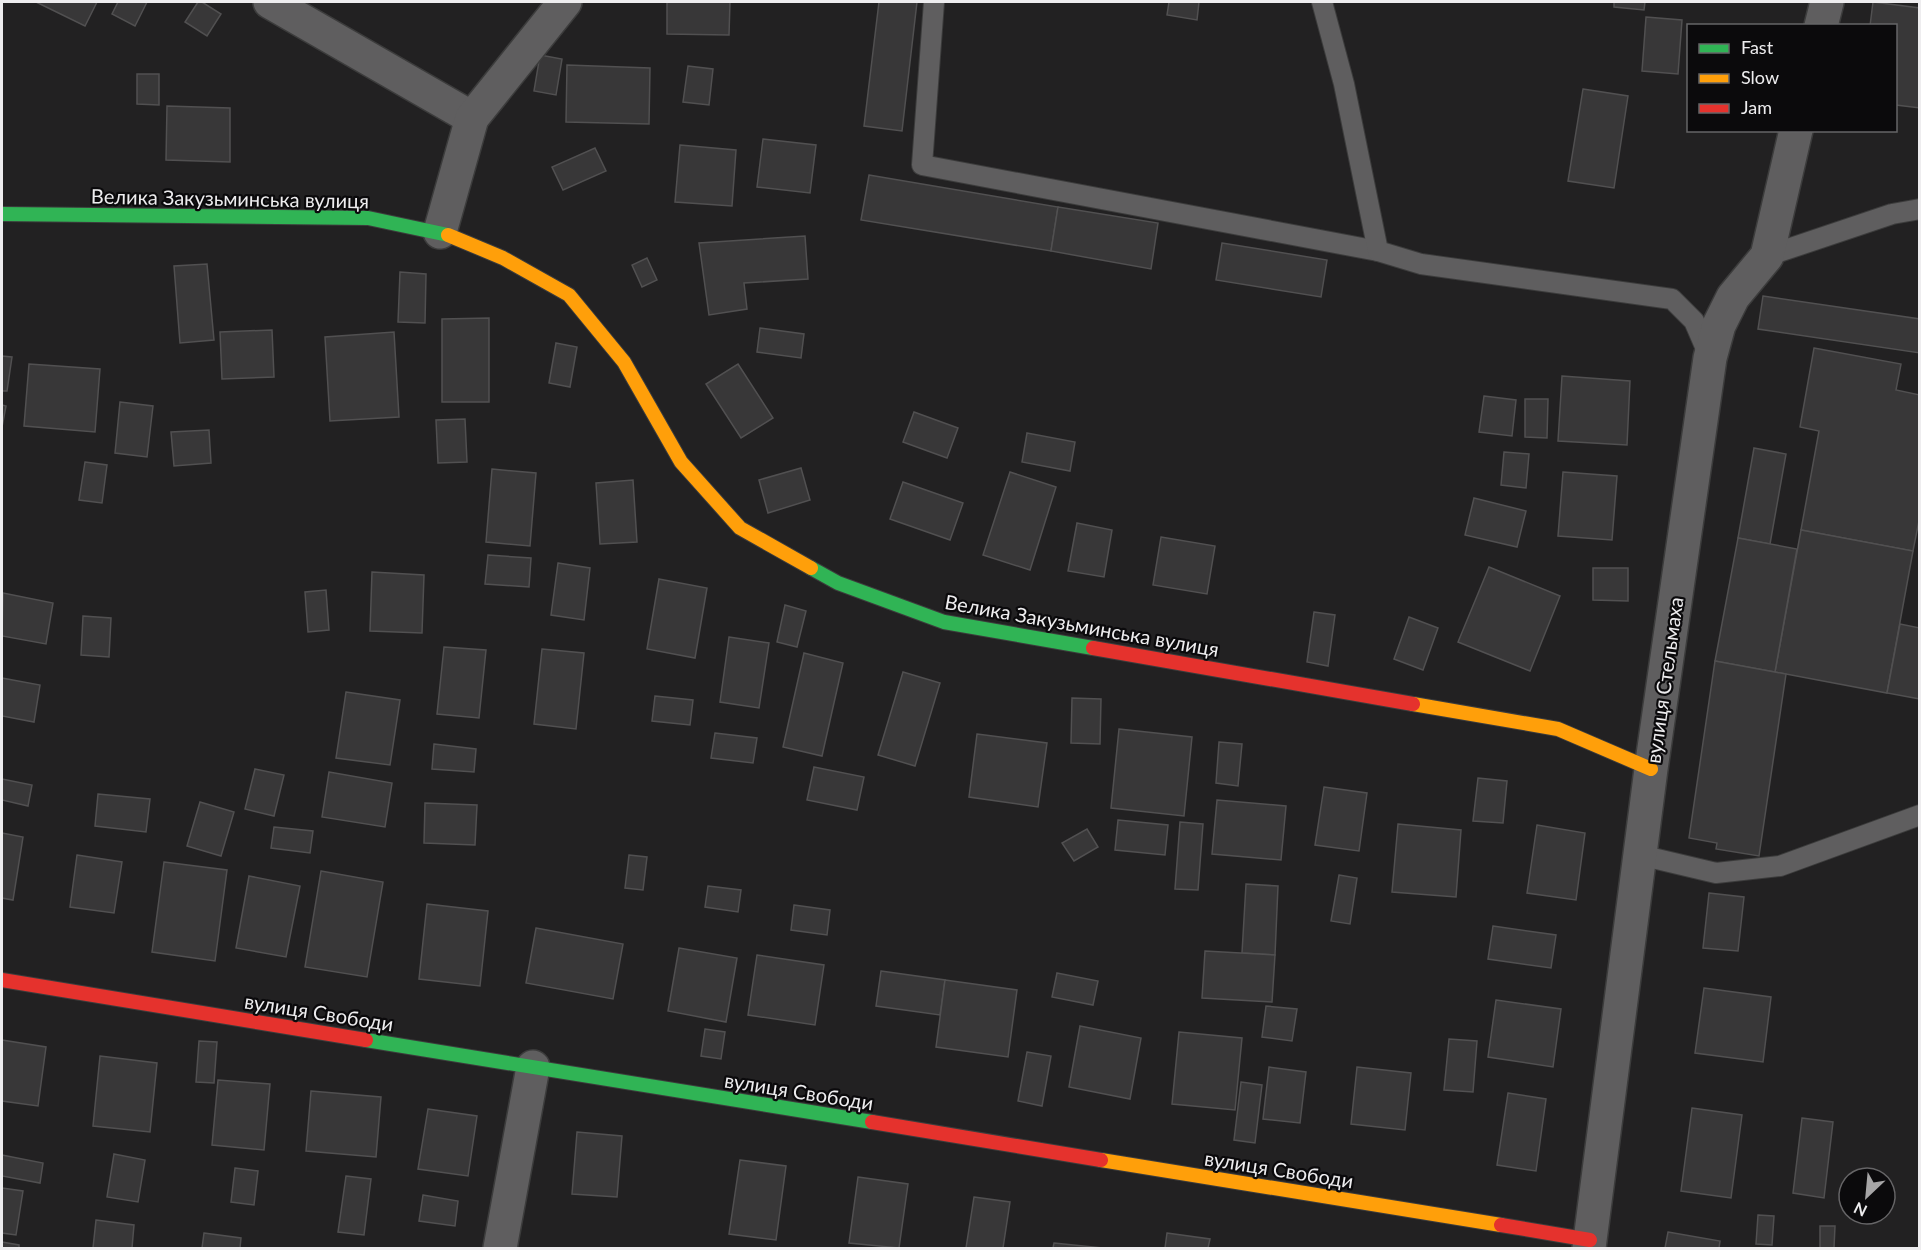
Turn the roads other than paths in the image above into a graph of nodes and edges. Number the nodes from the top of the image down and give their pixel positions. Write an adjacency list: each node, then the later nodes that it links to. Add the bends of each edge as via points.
1 (270, 2): 7 (street)
2 (565, 2): 7 (street)
3 (934, 2): 12 (lane, via 922,165)
4 (1322, 2): 12 (lane, via 1344,84)
5 (1827, 2): 6 (street)
6 (1822, 24)
7 (472, 118): 11 (street)
8 (1796, 132): 13 (street, вулиця Стельмаха)
9 (1920, 209): 13 (lane, via 1892,214)
10 (2, 214): 11 (street, Велика Закузьминська вулиця, via 368,218)
11 (440, 232): 15 (street, Велика Закузьминська вулиця, via 503,258 569,295 624,362 681,462 740,528 838,583 944,622 1558,729)
12 (1378, 251): 14 (lane, via 1421,264 1672,299 1694,321)
13 (1767, 256): 14 (street, вулиця Стельмаха, via 1733,297 1719,325)
14 (1710, 358): 15 (street, вулиця Стельмаха)
15 (1651, 769): 17 (street, вулиця Стельмаха)
16 (1920, 814): 17 (lane, via 1780,866 1716,873)
17 (1640, 855): 20 (street, вулиця Стельмаха)
18 (2, 980): 19 (street, вулиця Свободи)
19 (533, 1067): 20 (street, вулиця Свободи); 21 (street)
20 (1589, 1244)
21 (500, 1248)

